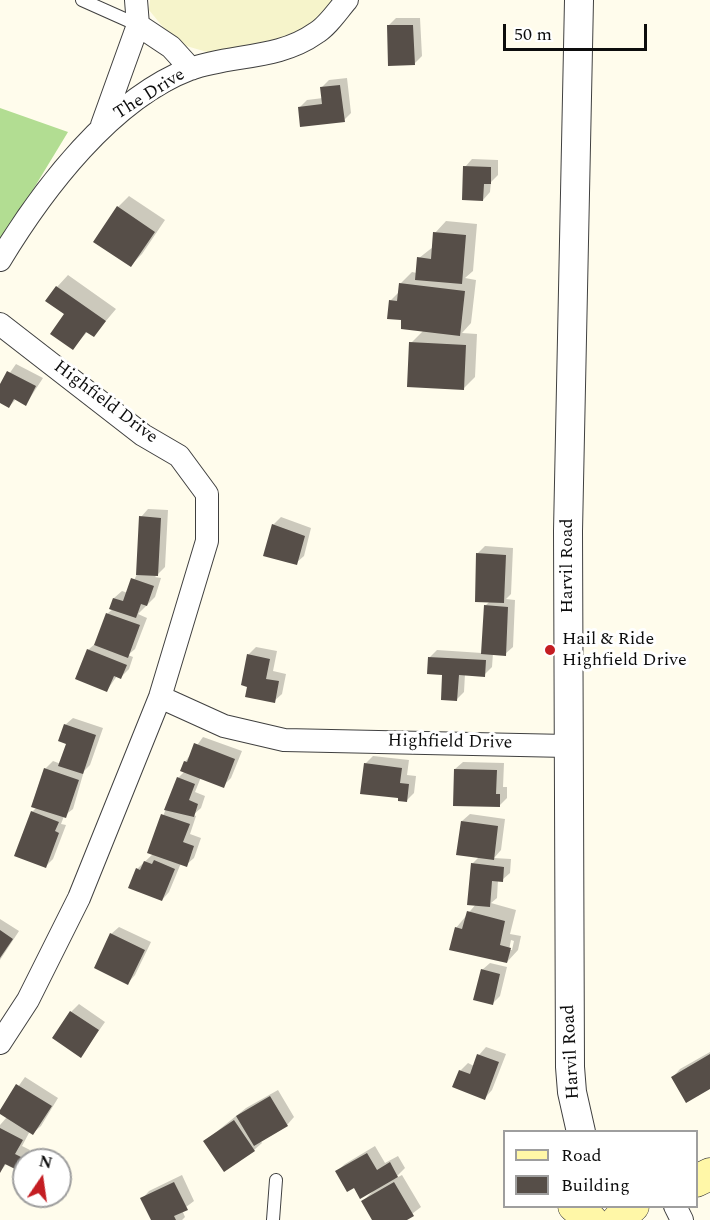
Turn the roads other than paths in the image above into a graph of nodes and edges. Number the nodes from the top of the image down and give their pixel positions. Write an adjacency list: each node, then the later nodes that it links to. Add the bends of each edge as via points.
1 (82, 0): 5 (lane)
2 (136, 0): 5 (street)
3 (347, 0): 6 (street, The Drive, via 318,33 282,51)
4 (579, 0): 11 (street, Harvil Road)
5 (138, 25): 6 (street, via 171,47); 7 (street)
6 (191, 69): 7 (street, The Drive, via 150,91)
7 (102, 125): 8 (street, The Drive)
8 (0, 260)
9 (0, 324): 10 (street, Highfield Drive, via 143,435 179,456 207,494 207,541)
10 (160, 697): 11 (street, Highfield Drive, via 224,726 284,740); 12 (street, Highfield Drive, via 79,898 28,1000)
11 (567, 746): 13 (street, Harvil Road, via 570,1066)
12 (0, 1043)
13 (581, 1130)
14 (276, 1180): 17 (lane)
15 (576, 1208): 18 (main road)
16 (631, 1208): 19 (main road)
17 (273, 1220)
18 (591, 1220)
19 (618, 1220)

